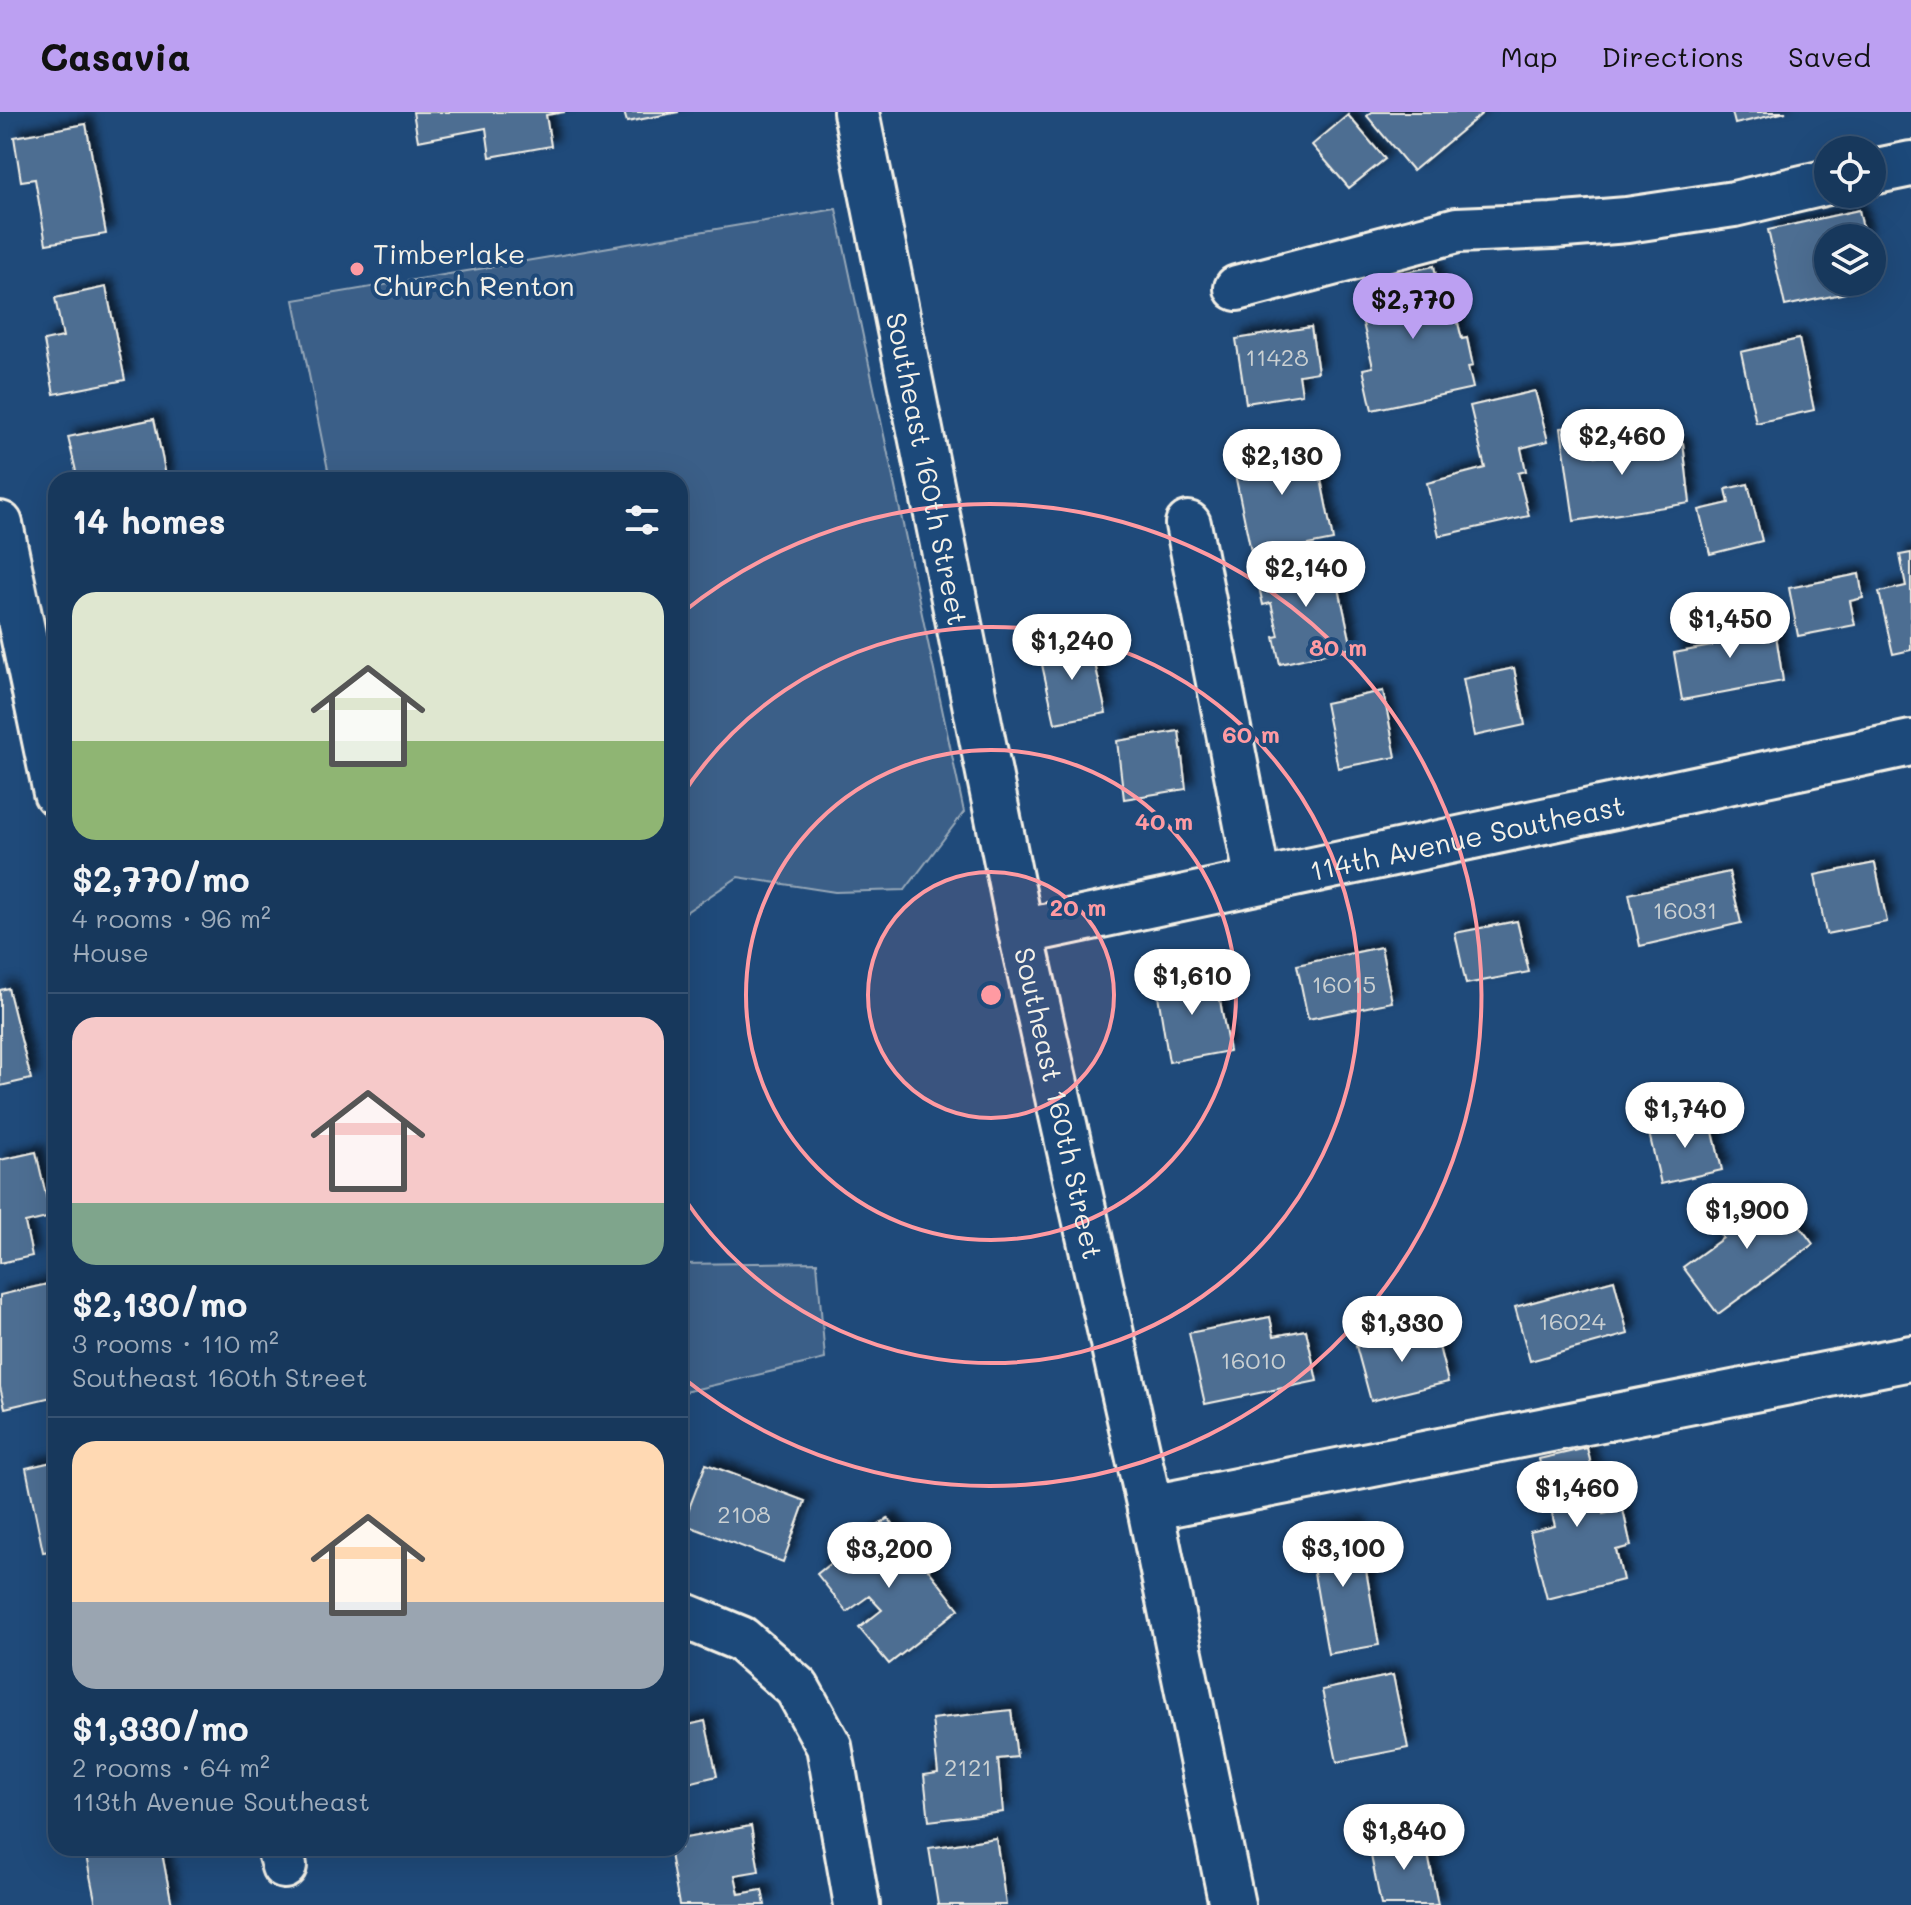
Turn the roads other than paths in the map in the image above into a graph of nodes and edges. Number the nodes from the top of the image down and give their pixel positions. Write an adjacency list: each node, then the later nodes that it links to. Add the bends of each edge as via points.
1 (856, 112): 11 (street, Southeast 160th Street)
2 (1911, 164): 3 (street)
3 (1886, 169)
4 (1814, 185): 5 (street, via 1627,220 1457,230)
5 (1237, 288)
6 (0, 524): 9 (street)
7 (1188, 524): 10 (street)
8 (1911, 743): 10 (street, 114th Avenue Southeast)
9 (48, 755)
10 (1258, 881): 11 (street, 114th Avenue Southeast)
11 (1021, 932): 13 (street, Southeast 160th Street)
12 (1911, 1358): 13 (street)
13 (1150, 1508): 16 (street, Southeast 160th Street)
14 (688, 1617): 15 (street, via 741,1639 797,1688 829,1746)
15 (857, 1905)
16 (1232, 1905)

